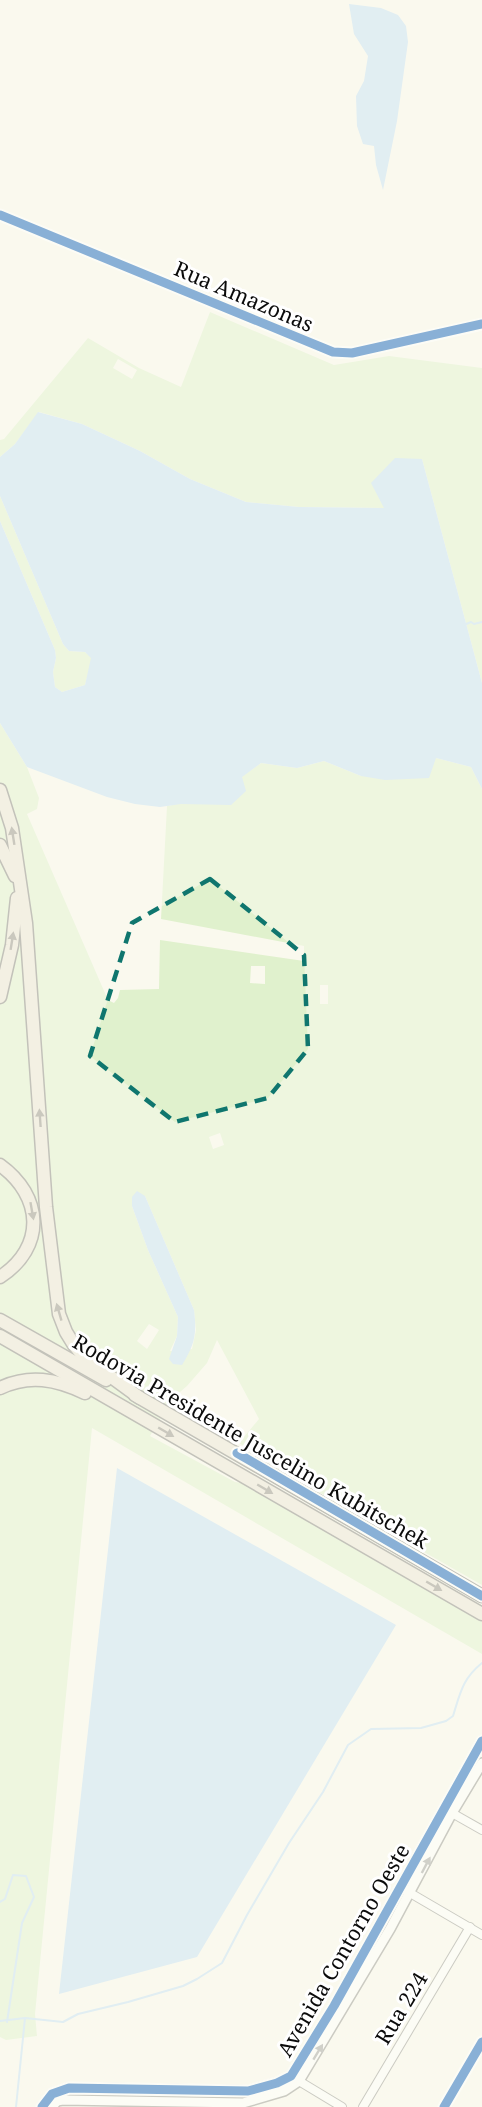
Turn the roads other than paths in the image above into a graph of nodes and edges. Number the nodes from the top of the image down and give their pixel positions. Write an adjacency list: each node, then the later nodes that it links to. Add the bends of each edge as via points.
1 (0, 215): 2 (street, Rua Amazonas, via 333,352 352,353)
2 (482, 324)
3 (0, 790): 5 (highway, one-way to 3, via 12,828)
4 (0, 845): 5 (highway)
5 (19, 884): 6 (highway, one-way to 5, via 12,945); 12 (highway, one-way to 5, via 84,1356 70,1339 59,1314 46,1207 27,940)
6 (0, 997)
7 (0, 1165): 8 (highway, one-way to 8, via 22,1185 30,1199 34,1221 23,1256)
8 (0, 1277)
9 (0, 1320): 12 (highway, Rodovia Presidente Juscelino Kubitschek)
10 (0, 1336): 13 (highway, Rodovia Presidente Juscelino Kubitschek)
11 (0, 1388): 13 (highway, via 32,1379 45,1380)
12 (140, 1398): 14 (highway, Rodovia Presidente Juscelino Kubitschek)
13 (118, 1404): 15 (highway, Rodovia Presidente Juscelino Kubitschek, one-way to 15)
14 (482, 1596)
15 (482, 1614)
16 (482, 1741): 17 (street, Avenida Contorno Oeste)
17 (479, 1751): 21 (street, Avenida Contorno Oeste)
18 (482, 1763): 19 (street, Avenida Contorno Oeste)
19 (452, 1813): 20 (street); 22 (street, Avenida Contorno Oeste, one-way to 19)
20 (482, 1830)
21 (401, 1887): 22 (street); 26 (street, Avenida Contorno Oeste)
22 (411, 1893): 23 (street); 27 (street, Avenida Contorno Oeste, one-way to 22)
23 (470, 1928): 24 (street); 31 (street, Rua 224)
24 (482, 1935)
25 (482, 2042): 32 (street)
26 (291, 2076): 27 (street); 28 (street, Avenida Contorno Oeste, via 248,2091 69,2088 60,2090)
27 (299, 2081): 29 (street, Avenida Contorno Oeste, via 284,2091 243,2103); 30 (street)
28 (48, 2105): 29 (street, Avenida Contorno Oeste, via 63,2100)
29 (146, 2105)
30 (342, 2107)
31 (363, 2107)
32 (444, 2107)

